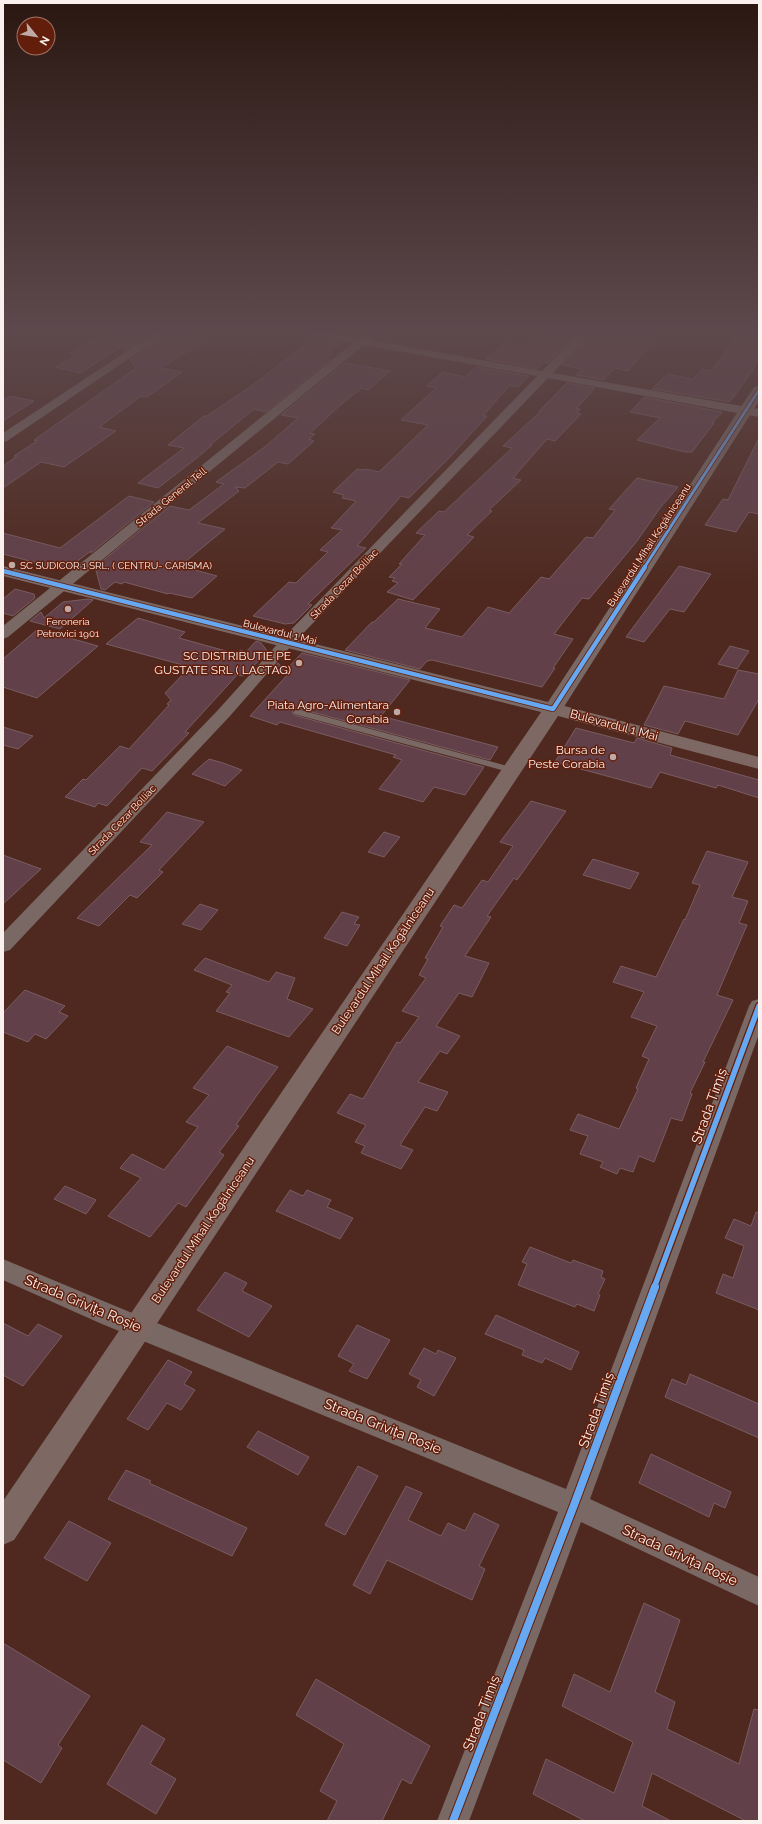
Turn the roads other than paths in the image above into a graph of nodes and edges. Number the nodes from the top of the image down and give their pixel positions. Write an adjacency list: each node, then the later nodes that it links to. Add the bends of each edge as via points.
1 (38, 415): 5 (street)
2 (272, 415): 7 (street, Strada General Tell)
3 (506, 415): 9 (street, Strada Cezar Bolliac)
4 (750, 415): 10 (street, Bulevardul Mihail Kogălniceanu)
5 (3, 438)
6 (3, 572): 7 (street, Bulevardul 1 Mai)
7 (62, 586): 8 (street, Strada General Tell); 9 (street, Bulevardul 1 Mai)
8 (3, 634)
9 (286, 643): 10 (street, Bulevardul 1 Mai); 14 (street, Strada Cezar Bolliac, via 224,713)
10 (553, 709): 12 (main road, Bulevardul 1 Mai); 13 (main road, Bulevardul Mihail Kogălniceanu)
11 (297, 712): 13 (lane)
12 (759, 763)
13 (512, 770): 17 (main road, Bulevardul Mihail Kogălniceanu)
14 (3, 945)
15 (759, 1006): 18 (street, Strada Timiș)
16 (3, 1269): 17 (street, Strada Grivița Roșie)
17 (139, 1327): 18 (street, Strada Grivița Roșie); 19 (main road, Bulevardul Mihail Kogălniceanu)
18 (574, 1504): 20 (street, Strada Grivița Roșie); 21 (street, Strada Timiș)
19 (3, 1529)
20 (759, 1592)
21 (453, 1821)

